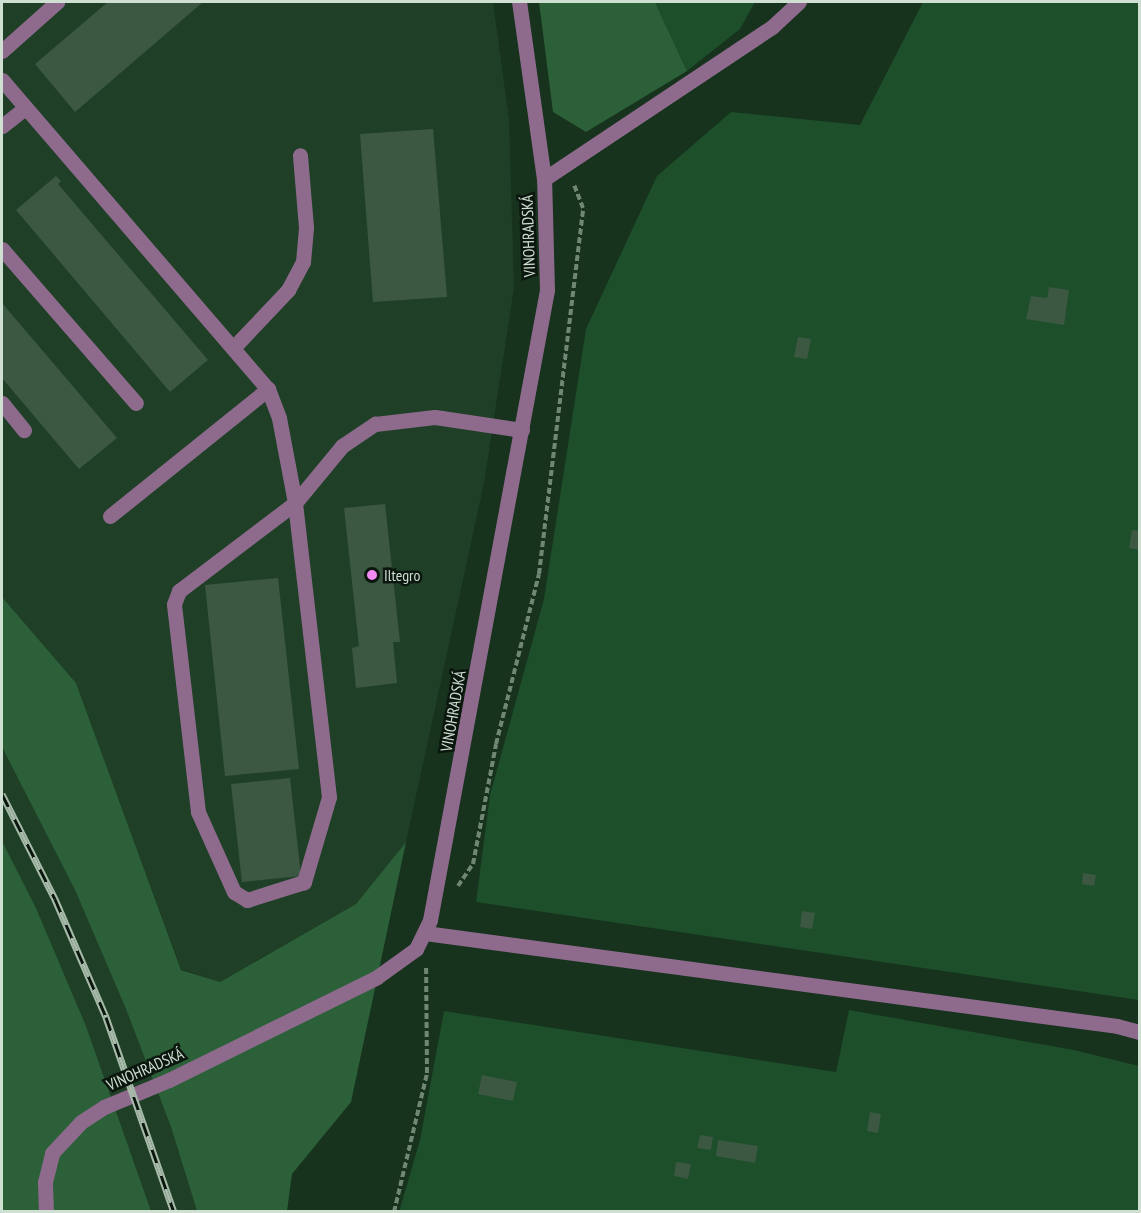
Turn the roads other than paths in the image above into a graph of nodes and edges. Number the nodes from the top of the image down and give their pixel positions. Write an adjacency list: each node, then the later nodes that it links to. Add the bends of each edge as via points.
1 (57, 2): 4 (street)
2 (519, 2): 9 (street, VINOHRADSKÁ)
3 (799, 2): 9 (street, via 772,27)
4 (2, 51)
5 (2, 80): 6 (street)
6 (25, 108): 7 (street); 11 (street)
7 (2, 126)
8 (300, 155): 11 (street, via 306,227 303,262 288,290)
9 (544, 179): 16 (street, VINOHRADSKÁ, via 548,290)
10 (2, 249): 14 (street)
11 (234, 347): 12 (street)
12 (268, 389): 17 (street, via 279,418); 18 (street)
13 (2, 403): 15 (street)
14 (136, 403)
15 (24, 430)
16 (522, 430): 17 (street, via 435,417 375,424 342,446); 19 (street, VINOHRADSKÁ, via 438,893)
17 (295, 503): 17 (street, via 179,591 174,604 198,812 234,892 247,900 304,882 329,797)
18 (110, 516)
19 (425, 933): 20 (street); 21 (street, VINOHRADSKÁ, via 402,962 376,977 169,1080 104,1107 81,1122 52,1153 45,1182)
20 (1140, 1032)
21 (46, 1212)

